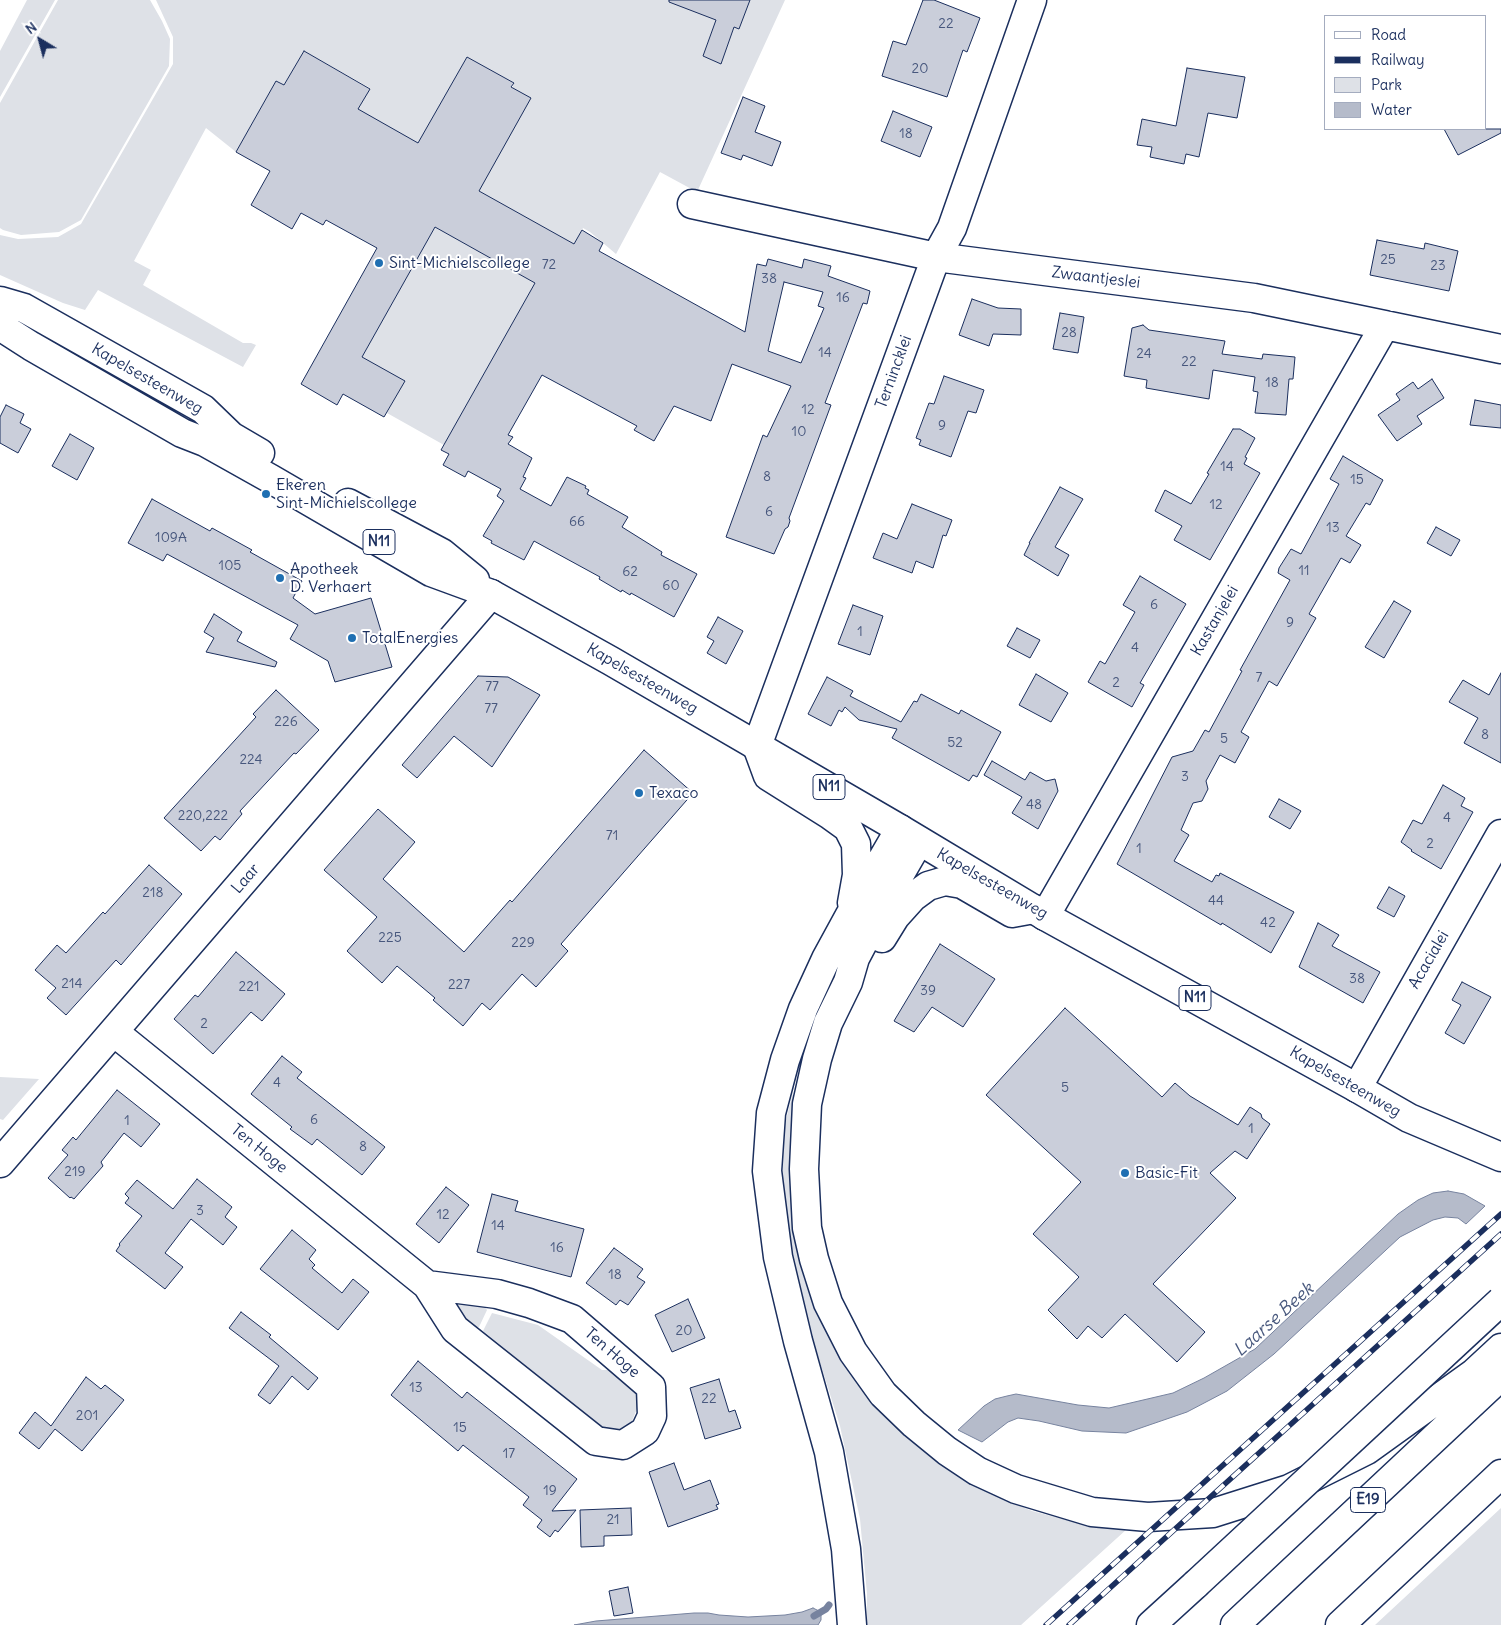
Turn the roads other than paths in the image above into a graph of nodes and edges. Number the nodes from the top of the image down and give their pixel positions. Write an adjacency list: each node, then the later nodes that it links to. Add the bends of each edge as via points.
1 (1032, 0): 3 (main road, Ternincklei, via 952,228)
2 (692, 204): 3 (main road, Zwaantjeslei)
3 (936, 257): 6 (main road, Zwaantjeslei, via 1254,298); 9 (main road, Ternincklei)
4 (0, 301): 8 (main road, Kapelsesteenweg / N11, via 24,308 203,409 231,436 303,479 442,553)
5 (0, 326): 8 (main road, Kapelsesteenweg / N11, via 173,428 205,442 431,572)
6 (1385, 326): 7 (main road, Zwaantjeslei); 12 (main road, Kastanjelei)
7 (1501, 349)
8 (491, 594): 9 (main road, Kapelsesteenweg / N11); 15 (main road, Laar)
9 (757, 746): 11 (main road, Kapelsesteenweg / N11); 13 (main road, via 768,776 848,828 856,844 857,874)
10 (1501, 834): 16 (main road, Acacialei)
11 (910, 835): 12 (main road, Kapelsesteenweg / N11); 13 (main road); 14 (main road, via 893,886 855,958)
12 (1039, 912): 14 (main road, via 1012,913 962,884 945,881 928,886 895,917 866,965); 16 (main road, Kapelsesteenweg / N11)
13 (850, 915): 24 (main road, via 803,1009 785,1060 771,1113 767,1172 778,1257 829,1452 846,1549)
14 (848, 982): 21 (main road, via 828,1023 808,1104 804,1169 806,1228 814,1259 828,1303 853,1352 883,1394 946,1451 978,1471 1016,1489 1092,1512 1148,1517 1213,1513 1290,1489 1367,1450 1474,1373)
15 (114, 1032): 17 (main road, Laar); 19 (main road, Ten Hoge)
16 (1357, 1088): 18 (main road, Kapelsesteenweg / N11, via 1409,1118)
17 (5, 1148)
18 (1501, 1156)
19 (427, 1284): 19 (main road, Ten Hoge, via 455,1329 596,1441 623,1444 645,1430 652,1416 651,1387 572,1319 497,1294)
20 (1501, 1301): 25 (main road, bridge)
21 (1501, 1348)
22 (1501, 1376): 26 (main road, E19)
23 (1501, 1474): 27 (main road)
24 (852, 1625)
25 (1151, 1625)
26 (1235, 1625)
27 (1340, 1625)

